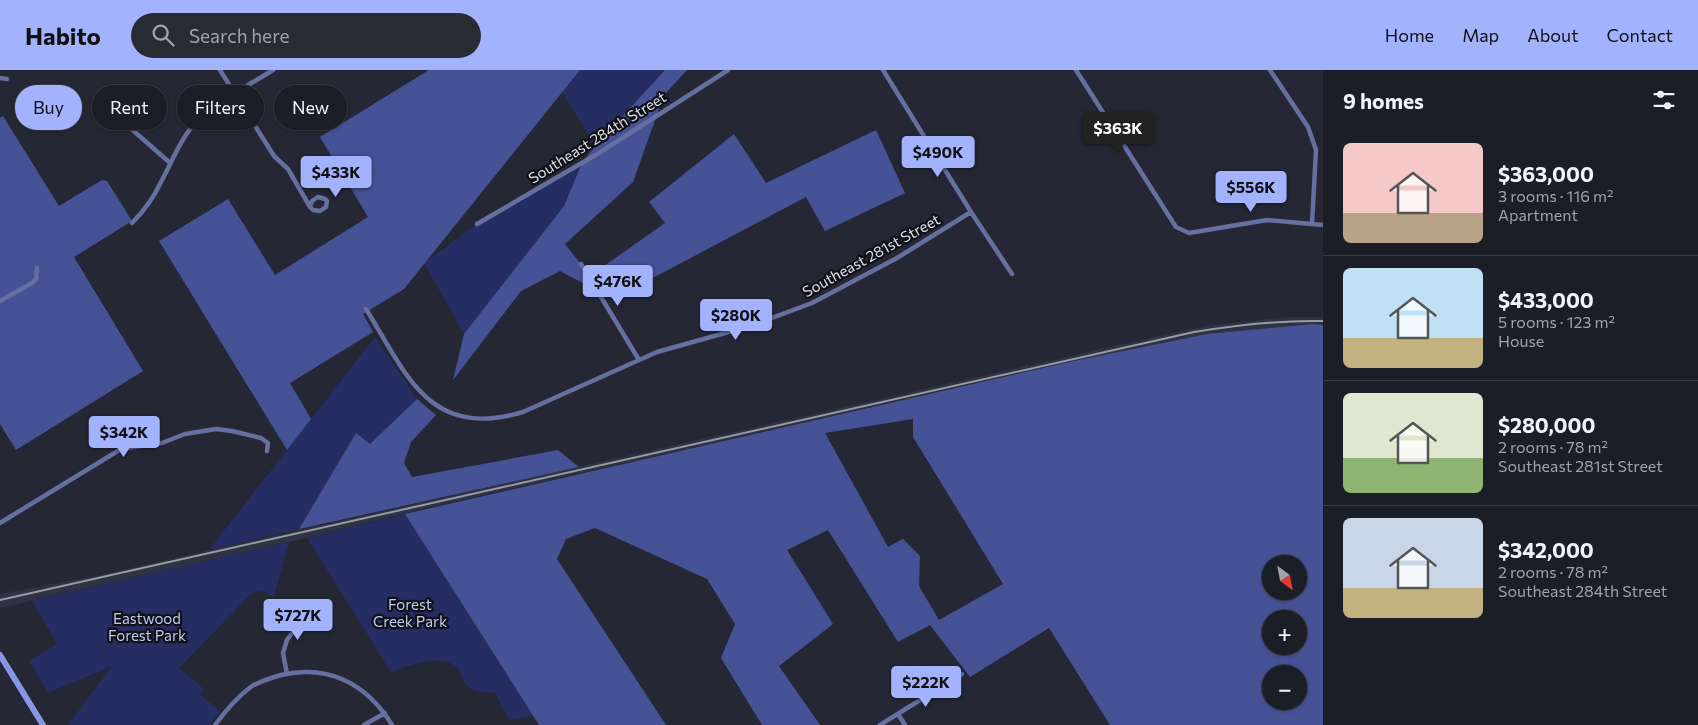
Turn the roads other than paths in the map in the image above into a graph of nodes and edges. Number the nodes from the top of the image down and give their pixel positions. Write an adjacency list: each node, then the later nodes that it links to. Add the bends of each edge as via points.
1 (220, 70): 9 (street)
2 (274, 70): 10 (street)
3 (728, 70): 18 (street, Southeast 284th Street, via 599,153)
4 (883, 70): 16 (street)
5 (1076, 70): 19 (street, via 1176,228 1189,234 1267,220)
6 (1270, 70): 19 (street, via 1308,126 1316,150)
7 (0, 78): 8 (street)
8 (7, 79)
9 (229, 85)
10 (249, 85)
11 (133, 130): 14 (street)
12 (190, 130): 14 (street)
13 (257, 130): 15 (street, via 274,156 288,169)
14 (169, 162): 17 (street, via 161,182)
15 (310, 207)
16 (971, 212): 23 (street); 26 (street, Southeast 281st Street, via 897,258 812,303 750,326 667,348)
17 (132, 223)
18 (477, 224)
19 (1312, 224): 20 (street)
20 (1323, 225)
21 (581, 264): 26 (street)
22 (37, 268): 24 (street, via 36,279 32,283)
23 (1012, 274)
24 (0, 301)
25 (366, 308): 26 (street, Southeast 281st Street, via 410,382 428,400 449,412 483,418 500,418 523,412)
26 (639, 360)
27 (268, 451): 28 (street, via 268,443 260,438 216,429 185,434 162,443 121,449)
28 (0, 523)
29 (310, 608): 31 (street, via 287,640 284,649)
30 (0, 654): 35 (street)
31 (286, 674): 33 (street, via 302,671 334,676 365,692); 36 (street, via 254,685 238,697)
32 (962, 674): 34 (street)
33 (384, 713): 37 (street); 38 (street)
34 (898, 714): 39 (street); 40 (street)
35 (43, 725)
36 (215, 725)
37 (364, 725)
38 (392, 725)
39 (880, 725)
40 (905, 725)

